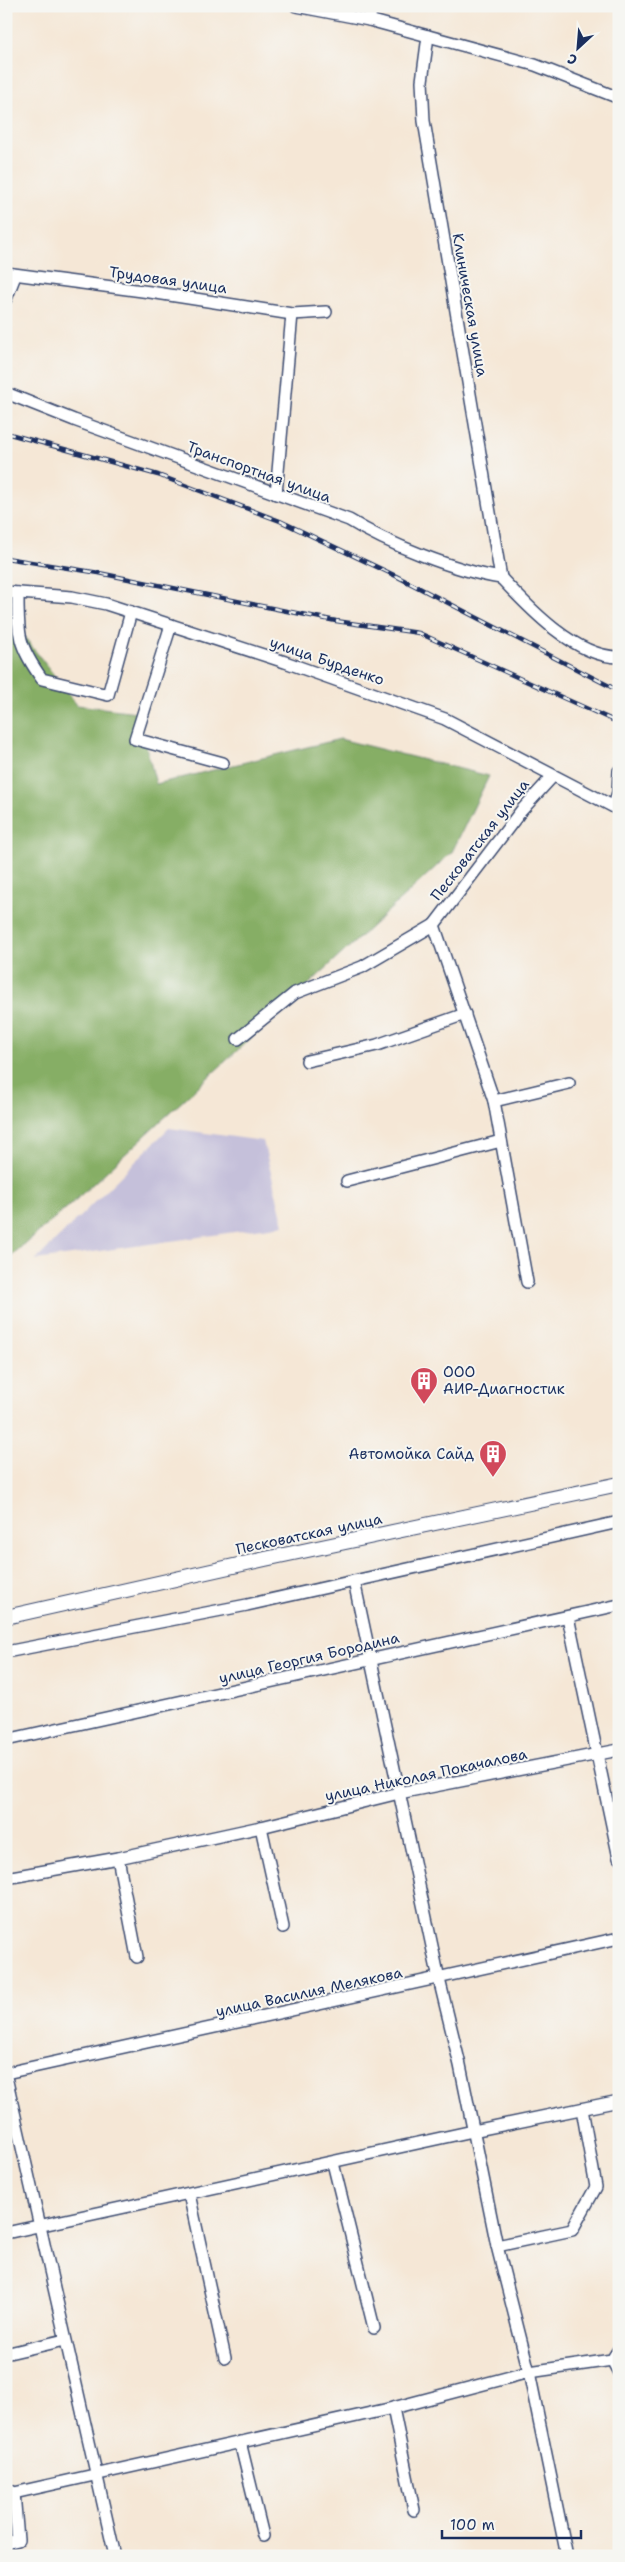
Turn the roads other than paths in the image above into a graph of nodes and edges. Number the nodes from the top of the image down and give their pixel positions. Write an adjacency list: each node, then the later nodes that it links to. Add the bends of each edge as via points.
1 (296, 6): 3 (street)
2 (372, 6): 3 (street)
3 (369, 20): 4 (street)
4 (428, 36): 5 (street, via 535,65); 12 (street, Клиническая улица, via 422,81 424,122)
5 (619, 98)
6 (11, 275): 7 (street); 9 (street, Трудовая улица)
7 (6, 299)
8 (326, 312): 9 (street, Трудовая улица)
9 (292, 314): 11 (street)
10 (6, 393): 11 (street, Транспортная улица)
11 (276, 494): 12 (street, Транспортная улица, via 349,520 369,533 474,574)
12 (501, 578): 16 (street, via 532,610 576,644 608,657)
13 (12, 592): 14 (street, улица Бурденко, via 72,597); 14 (street, via 24,654 42,679 108,695)
14 (131, 612): 15 (street, улица Бурденко)
15 (171, 625): 17 (street, via 134,739); 19 (street, улица Бурденко, via 445,719)
16 (619, 657)
17 (223, 763)
18 (619, 771): 20 (street)
19 (552, 777): 20 (street, улица Бурденко); 21 (street, Песковатская улица, via 521,811)
20 (616, 809)
21 (434, 925): 22 (street, Песковатская улица); 23 (street, Песковатская улица, via 362,967 294,994)
22 (465, 1014): 24 (street, via 377,1044); 26 (street, Песковатская улица)
23 (238, 1038)
24 (307, 1061)
25 (569, 1083): 26 (street)
26 (494, 1101): 27 (street, Песковатская улица)
27 (501, 1141): 28 (street); 29 (street, Песковатская улица)
28 (347, 1181)
29 (527, 1282)
30 (619, 1484): 34 (main road, Песковатская улица)
31 (619, 1522): 32 (street)
32 (354, 1581): 36 (street); 37 (street)
33 (619, 1606): 35 (street, улица Георгия Бородина)
34 (6, 1617)
35 (568, 1617): 37 (street, улица Георгия Бородина); 40 (street)
36 (6, 1652)
37 (372, 1659): 38 (street, улица Георгия Бородина); 41 (street)
38 (6, 1740)
39 (619, 1750): 40 (street, улица Николая Покачалова)
40 (598, 1754): 41 (street, улица Николая Покачалова); 44 (street)
41 (399, 1793): 42 (street, улица Николая Покачалова); 49 (street)
42 (261, 1827): 43 (street, улица Николая Покачалова); 46 (street)
43 (118, 1858): 45 (street, улица Николая Покачалова); 48 (street)
44 (619, 1858)
45 (6, 1878)
46 (283, 1926)
47 (619, 1938): 49 (street, улица Василия Мелякова)
48 (137, 1956)
49 (439, 1979): 50 (street, улица Василия Мелякова); 54 (street)
50 (6, 2073)
51 (6, 2077): 57 (street)
52 (619, 2101): 53 (street)
53 (582, 2109): 54 (street); 59 (street, via 596,2187 572,2230)
54 (473, 2130): 55 (street); 59 (street)
55 (333, 2163): 56 (street); 60 (street)
56 (189, 2194): 57 (street); 64 (street)
57 (41, 2226): 58 (street); 61 (street)
58 (6, 2234)
59 (497, 2246): 66 (street)
60 (374, 2328)
61 (65, 2340): 63 (street); 70 (street)
62 (619, 2349): 65 (street)
63 (6, 2352)
64 (225, 2358)
65 (612, 2360): 66 (street); 67 (street)
66 (529, 2372): 68 (street); 76 (street)
67 (619, 2372)
68 (393, 2408): 69 (street); 72 (street)
69 (240, 2442): 70 (street); 73 (street)
70 (96, 2474): 71 (street); 75 (street)
71 (10, 2491): 74 (street, via 18,2540)
72 (414, 2510)
73 (264, 2536)
74 (6, 2544)
75 (115, 2556)
76 (567, 2556)

